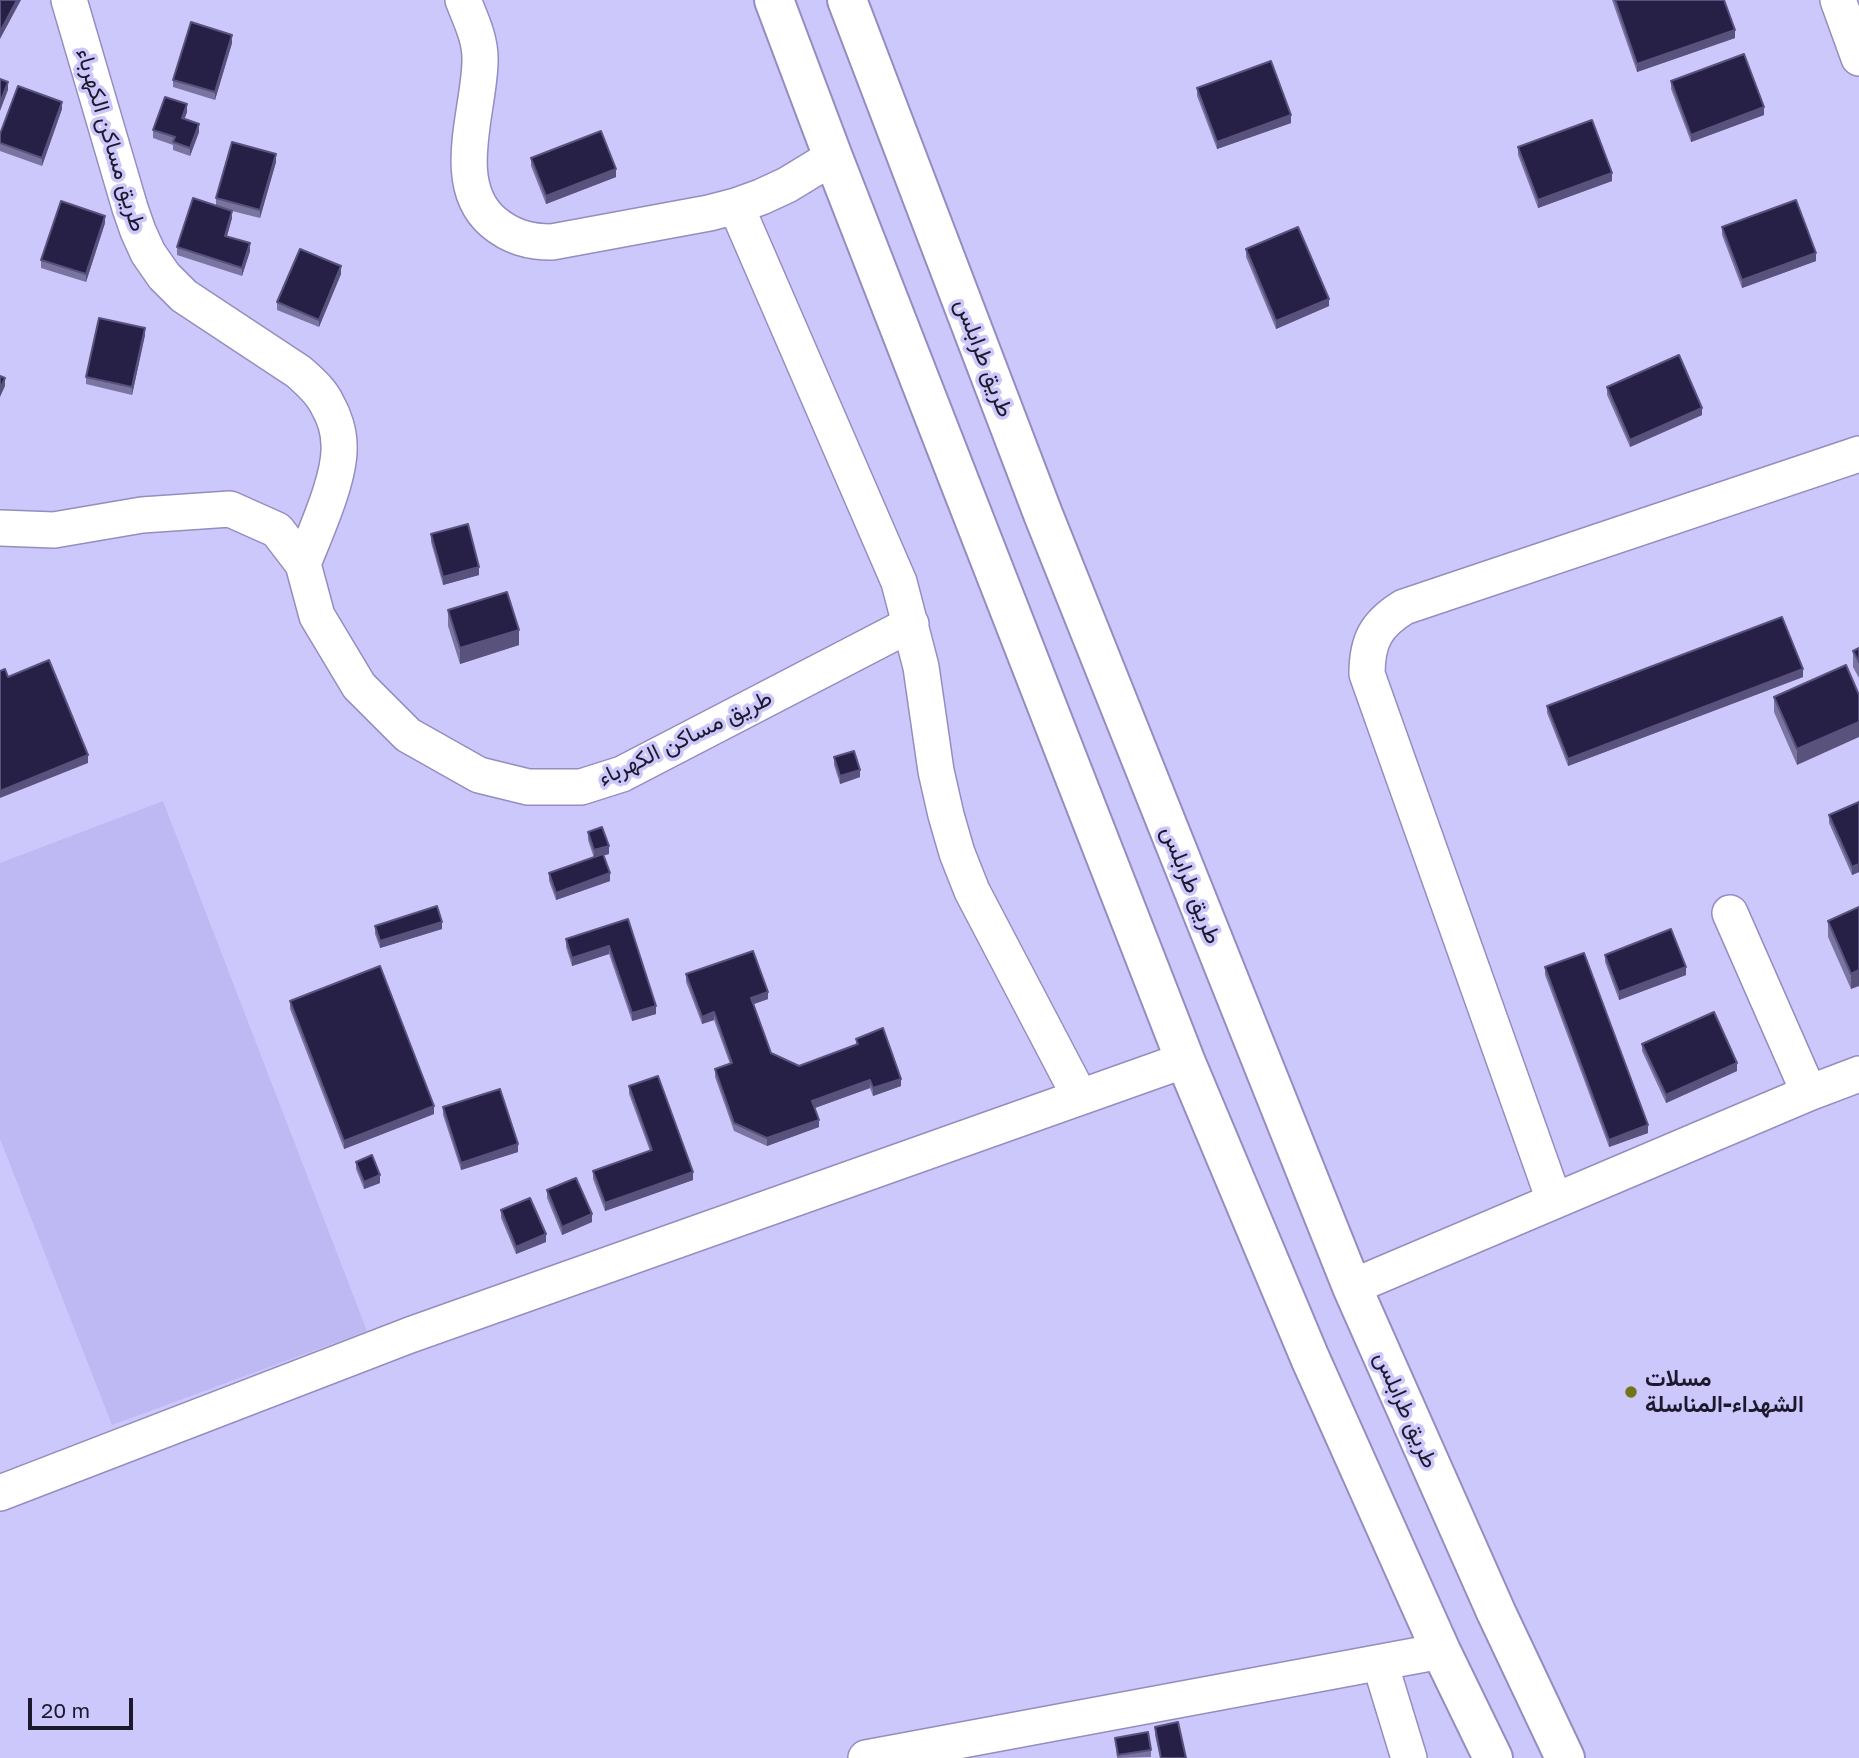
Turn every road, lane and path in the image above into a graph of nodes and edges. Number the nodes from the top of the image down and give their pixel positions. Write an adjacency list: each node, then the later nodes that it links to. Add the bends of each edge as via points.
1 (69, 0): 11 (street, طريق مساكن الكهرباء, via 130,208 148,253 184,296 299,372 327,403 339,445 338,468)
2 (464, 0): 8 (street, via 479,42 480,60 470,183 482,209 502,230 518,238 552,242)
3 (774, 0): 7 (highway)
4 (847, 0): 19 (highway, طريق طرابلس, via 1043,514)
5 (1838, 0): 6 (street)
6 (1859, 58)
7 (833, 157): 8 (street, via 787,185); 14 (highway)
8 (736, 206): 12 (street, via 886,548)
9 (1859, 454): 18 (street, via 1404,607 1372,638 1367,674)
10 (0, 528): 11 (street, طريق مساكن الكهرباء, via 54,530 142,515 230,509 277,530)
11 (303, 564): 12 (street, طريق مساكن الكهرباء, via 317,616 359,687 408,735 479,775 528,787 581,787 622,774)
12 (911, 624): 17 (street, via 936,771 957,853 972,891)
13 (1731, 913): 16 (street)
14 (1185, 1060): 17 (street); 21 (highway, via 1310,1358)
15 (1859, 1074): 16 (street)
16 (1809, 1093): 18 (street)
17 (1080, 1097): 20 (street, via 410,1335)
18 (1554, 1200): 19 (street)
19 (1352, 1287): 26 (highway, طريق طرابلس)
20 (0, 1493)
21 (1441, 1650): 22 (street); 25 (highway)
22 (1380, 1663): 23 (street); 24 (street)
23 (866, 1758)
24 (1409, 1758)
25 (1493, 1758)
26 (1565, 1758)

